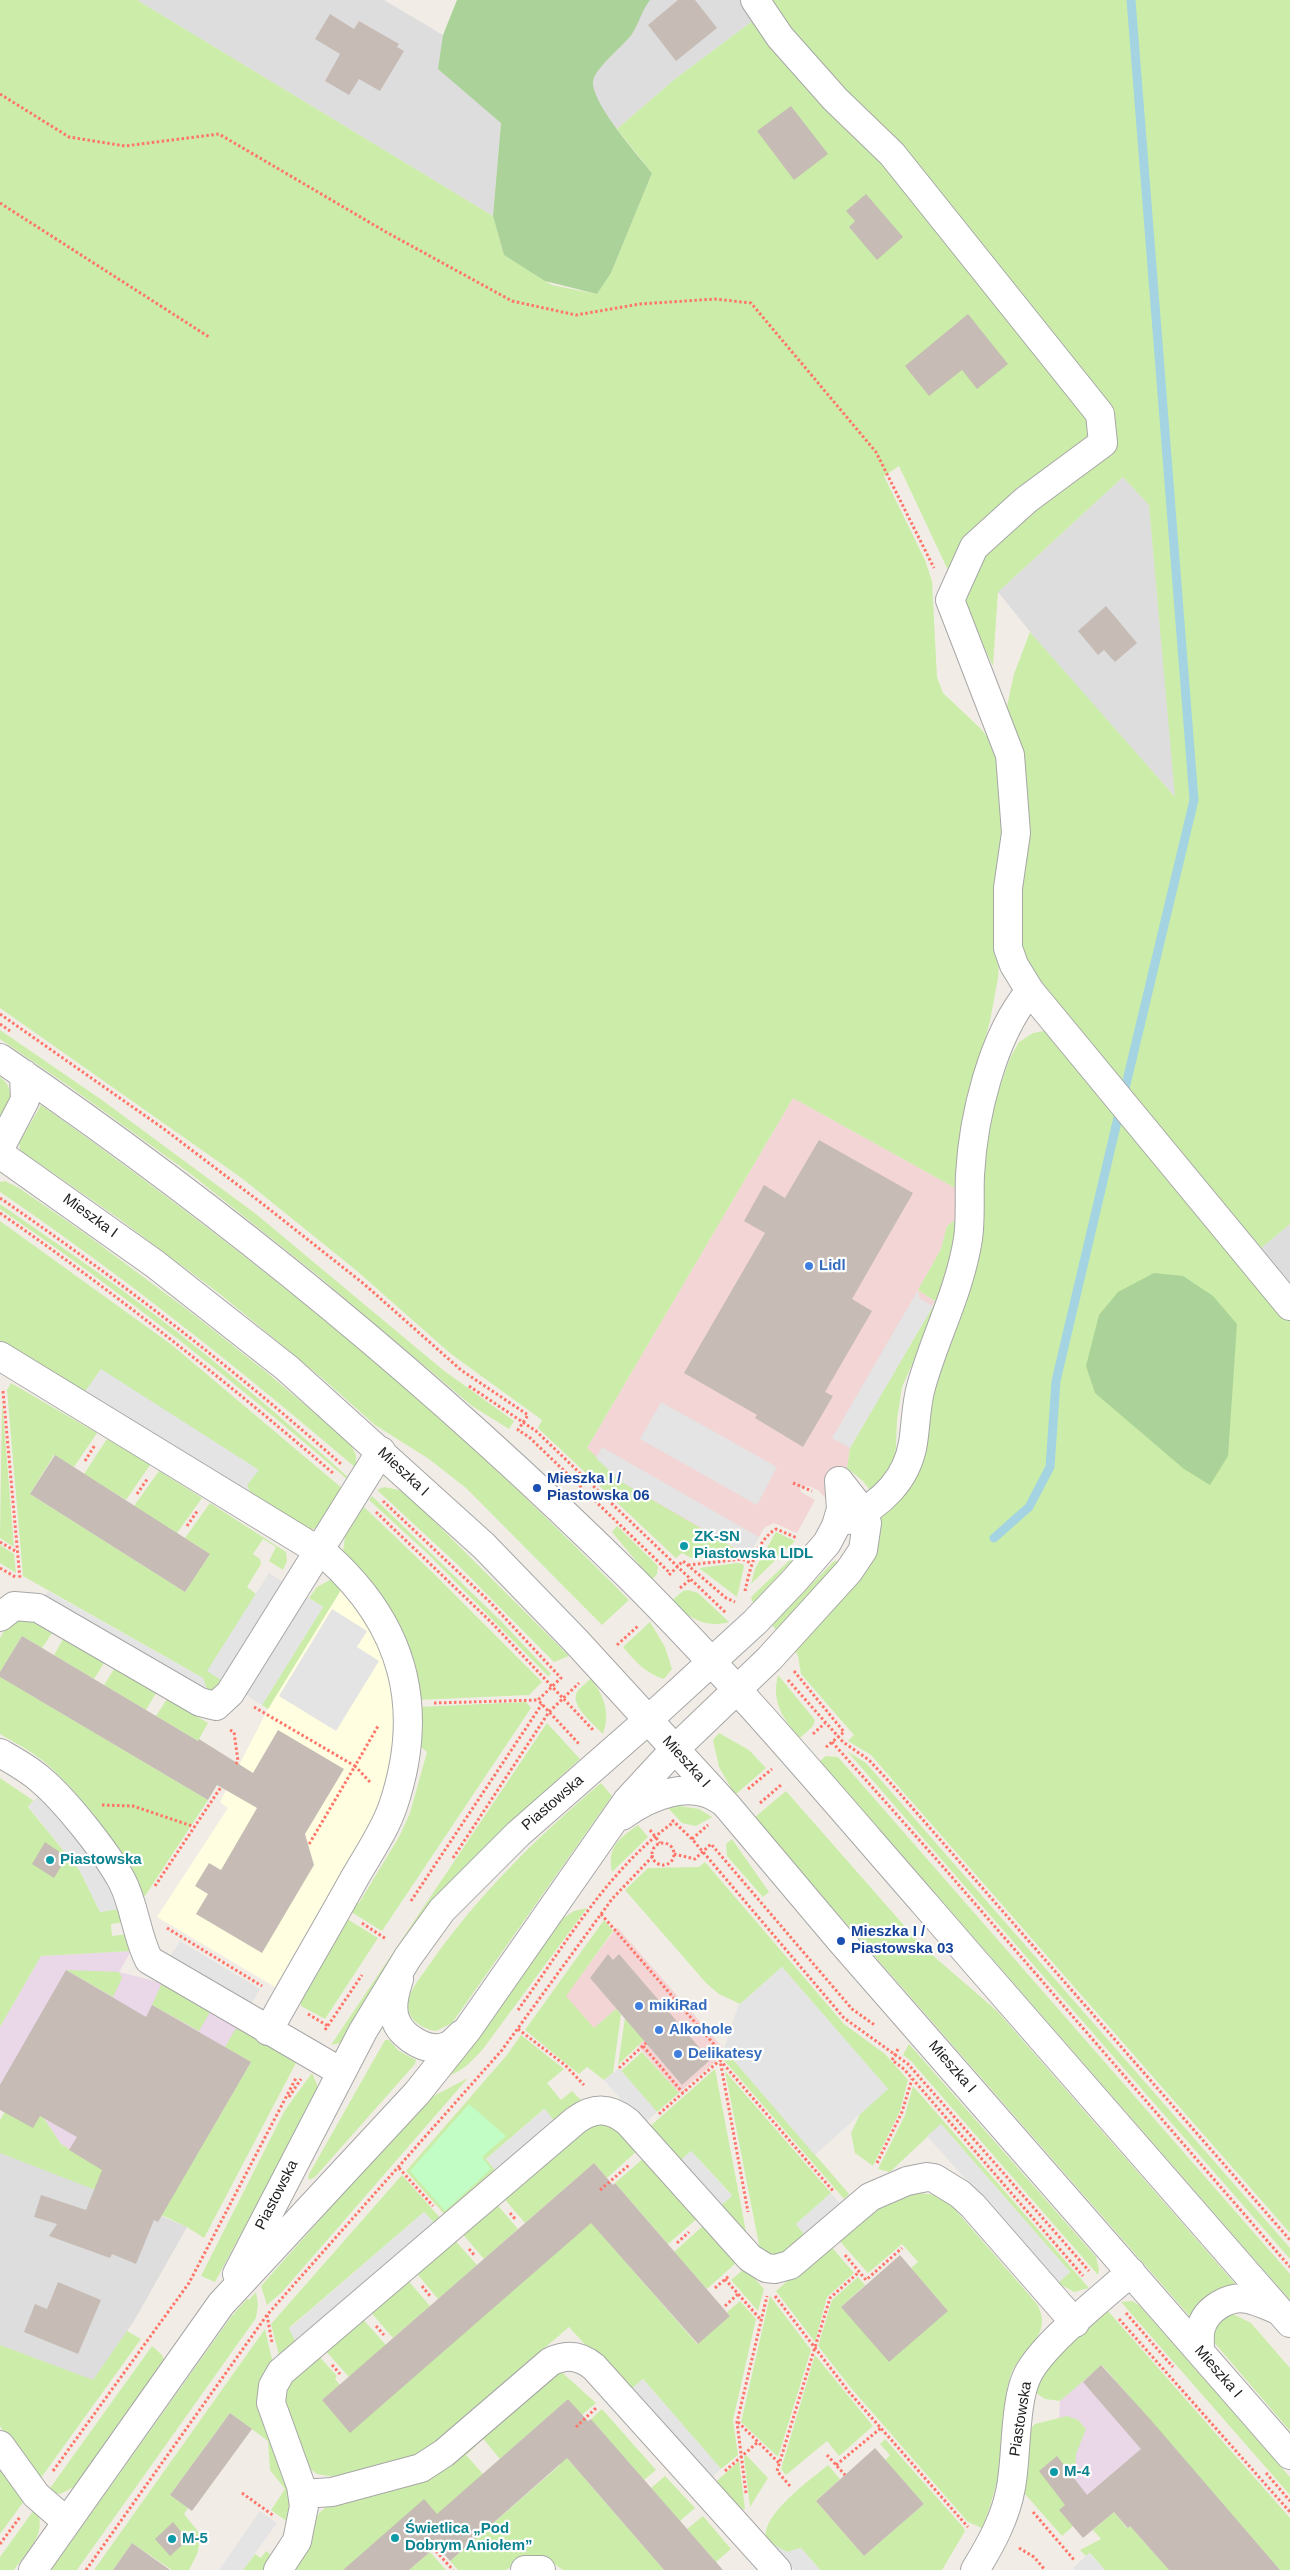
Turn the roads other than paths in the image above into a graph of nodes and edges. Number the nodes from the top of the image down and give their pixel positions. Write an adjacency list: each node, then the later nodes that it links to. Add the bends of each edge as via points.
1 (755, 0): 2 (street, via 780,36 835,99 892,154 1100,414 1103,444 1026,500 974,547 950,600 1010,755 1016,833 1008,888 1008,948)
2 (1030, 991): 7 (street); 10 (street, via 1021,1001 1000,1045 976,1119 968,1238 955,1297 920,1388 913,1445 901,1478)
3 (0, 1058): 4 (street)
4 (24, 1074): 5 (street, via 25,1100); 14 (street, via 212,1211 403,1367 537,1488)
5 (0, 1148)
6 (0, 1154): 9 (street, Mieszka I, via 97,1221 222,1316)
7 (1290, 1306)
8 (0, 1356): 12 (street)
9 (381, 1451): 12 (street); 16 (street, Mieszka I, via 484,1546)
10 (864, 1513): 11 (street); 11 (street, via 839,1482 841,1510); 15 (street, Piastowska, via 866,1535 858,1559 805,1623)
11 (836, 1526): 14 (street, Piastowska, via 827,1543 796,1580)
12 (319, 1550): 13 (street, via 230,1693 216,1706 206,1706 32,1606 14,1606); 23 (street, via 352,1582 392,1641 406,1684 404,1762 392,1808)
13 (0, 1617)
14 (711, 1662): 15 (street); 16 (street, Piastowska)
15 (738, 1692): 17 (street, Piastowska); 27 (street)
16 (648, 1720): 17 (street, Mieszka I); 21 (street, Piastowska, via 469,1881 442,1910)
17 (675, 1749): 19 (street, Mieszka I); 20 (street, Piastowska, via 641,1784)
18 (0, 1753): 23 (street, via 42,1780 122,1881 149,1960)
19 (724, 1804): 20 (street, Piastowska, via 705,1791 666,1794 645,1801); 25 (street, Mieszka I)
20 (611, 1824): 22 (street, Piastowska)
21 (408, 1957): 22 (street, Piastowska, via 394,2000 396,2022 403,2031 419,2043 438,2048 452,2044); 24 (street, Piastowska)
22 (468, 2029): 26 (street, Piastowska, via 412,2100)
23 (268, 2031): 24 (street)
24 (341, 2072): 26 (street, Piastowska)
25 (1131, 2272): 28 (street, Piastowska); 29 (street, Mieszka I)
26 (222, 2304): 33 (street, Piastowska)
27 (1285, 2317): 29 (street, via 1248,2299 1237,2298 1223,2303 1204,2320)
28 (1075, 2323): 32 (street, via 973,2206 942,2181 927,2177 908,2181 870,2197 798,2260 772,2278 766,2268 750,2258 628,2122 612,2111 594,2110 576,2120 281,2372 273,2386 271,2403); 39 (street, Piastowska, via 1041,2355 1028,2374 1022,2394 1006,2508 1006,2542)
29 (1200, 2352): 31 (street, Mieszka I)
30 (0, 2445): 33 (street, via 36,2495)
31 (1290, 2455)
32 (303, 2494): 35 (street, via 304,2514 299,2534); 38 (street, via 332,2492 420,2468 444,2453 550,2362 574,2356 594,2368)
33 (67, 2522): 34 (street, Piastowska)
34 (33, 2570)
35 (278, 2570)
36 (525, 2570): 37 (street)
37 (541, 2570)
38 (777, 2570)
39 (975, 2570)

